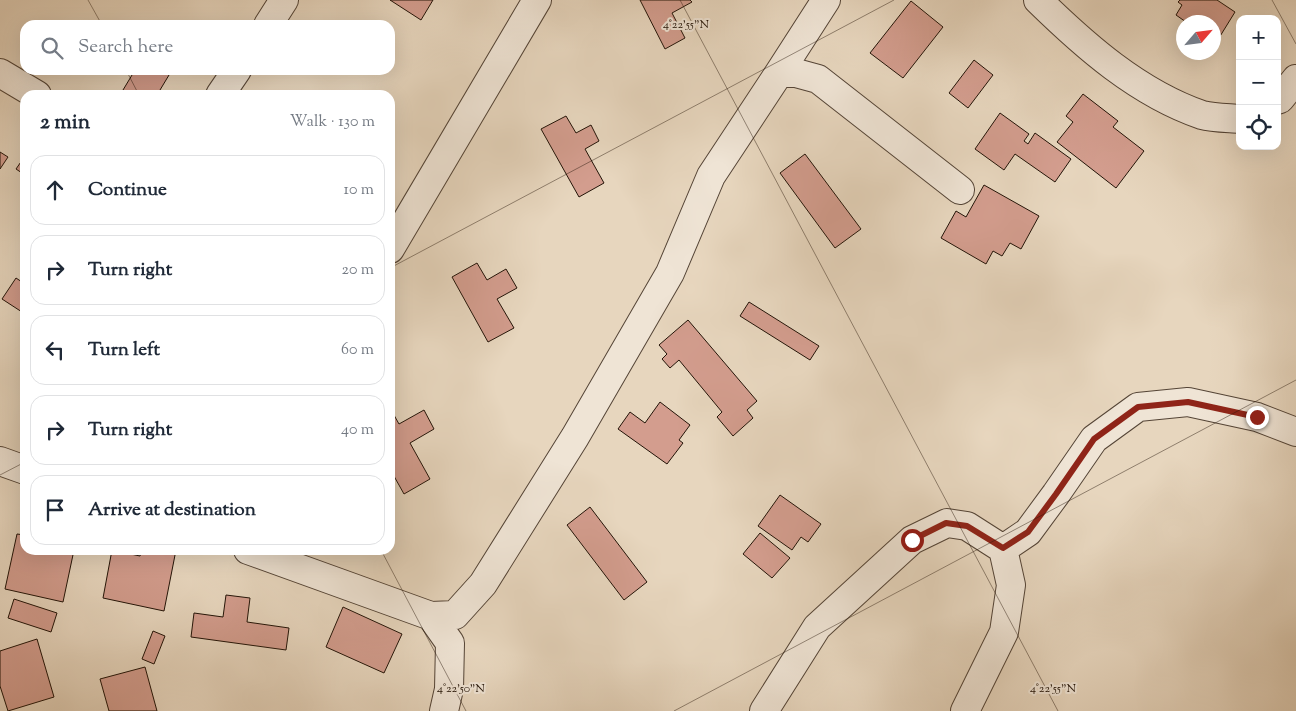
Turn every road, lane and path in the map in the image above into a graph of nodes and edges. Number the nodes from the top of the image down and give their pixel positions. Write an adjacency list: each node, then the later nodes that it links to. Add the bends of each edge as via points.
1 (284, 0): 5 (street)
2 (537, 0): 15 (street)
3 (826, 0): 7 (street)
4 (1038, 0): 13 (street, via 1110,65 1164,99 1204,115)
5 (271, 20)
6 (0, 73): 10 (street)
7 (779, 73): 14 (street, via 796,73 818,79); 21 (street, via 710,176 670,273 483,584 455,615)
8 (234, 75): 11 (street)
9 (1296, 79): 12 (street)
10 (29, 90)
11 (223, 90)
12 (1281, 98)
13 (1236, 119)
14 (960, 190)
15 (395, 241)
16 (1296, 432): 19 (street, via 1257,417 1188,402 1138,407 1094,439 1028,532)
17 (0, 461): 18 (street)
18 (20, 468)
19 (1003, 548): 23 (street, via 967,526 946,523 912,540 817,627); 24 (street, via 1011,585 1004,632)
20 (262, 555): 21 (street)
21 (431, 616): 22 (street, via 450,643 449,689)
22 (444, 711)
23 (764, 711)
24 (965, 711)

